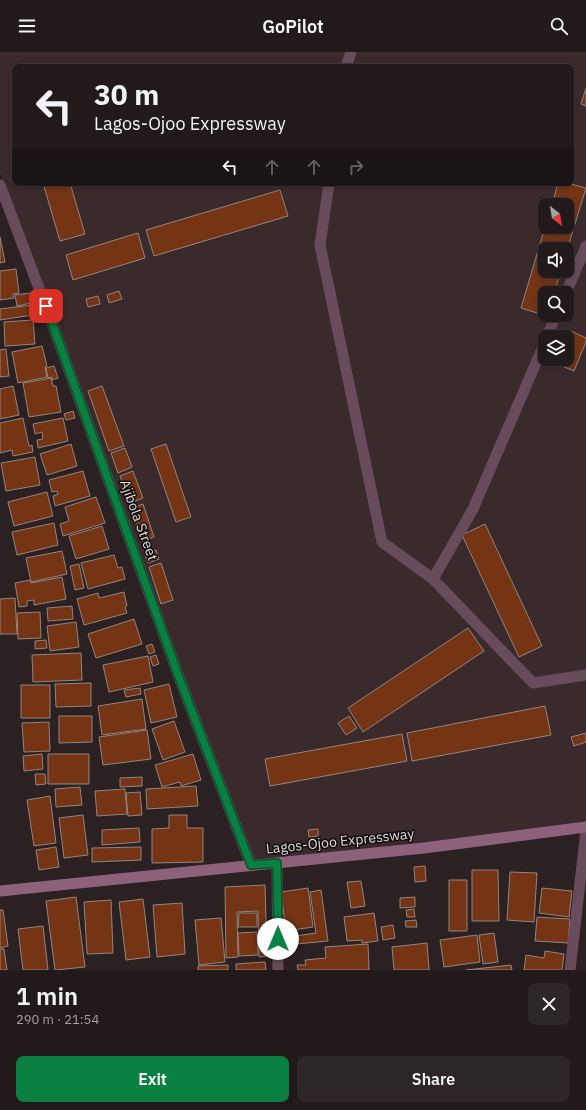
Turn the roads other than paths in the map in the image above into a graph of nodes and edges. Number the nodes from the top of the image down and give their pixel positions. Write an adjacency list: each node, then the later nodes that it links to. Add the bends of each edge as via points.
1 (351, 52): 2 (street)
2 (347, 64)
3 (0, 185): 13 (street, Ajibola Street, via 180,680)
4 (328, 186): 8 (street, via 320,245 382,542)
5 (586, 246): 6 (street)
6 (569, 286)
7 (538, 358): 8 (street, via 473,509)
8 (433, 579): 9 (street, via 533,683)
9 (586, 675)
10 (586, 827): 12 (main road, Lagos-Ojoo Expressway, via 424,848)
11 (586, 830): 16 (street)
12 (277, 863): 13 (main road, Lagos-Ojoo Expressway); 15 (street)
13 (251, 865): 14 (main road, Lagos-Ojoo Expressway)
14 (0, 891)
15 (278, 970)
16 (570, 970)

